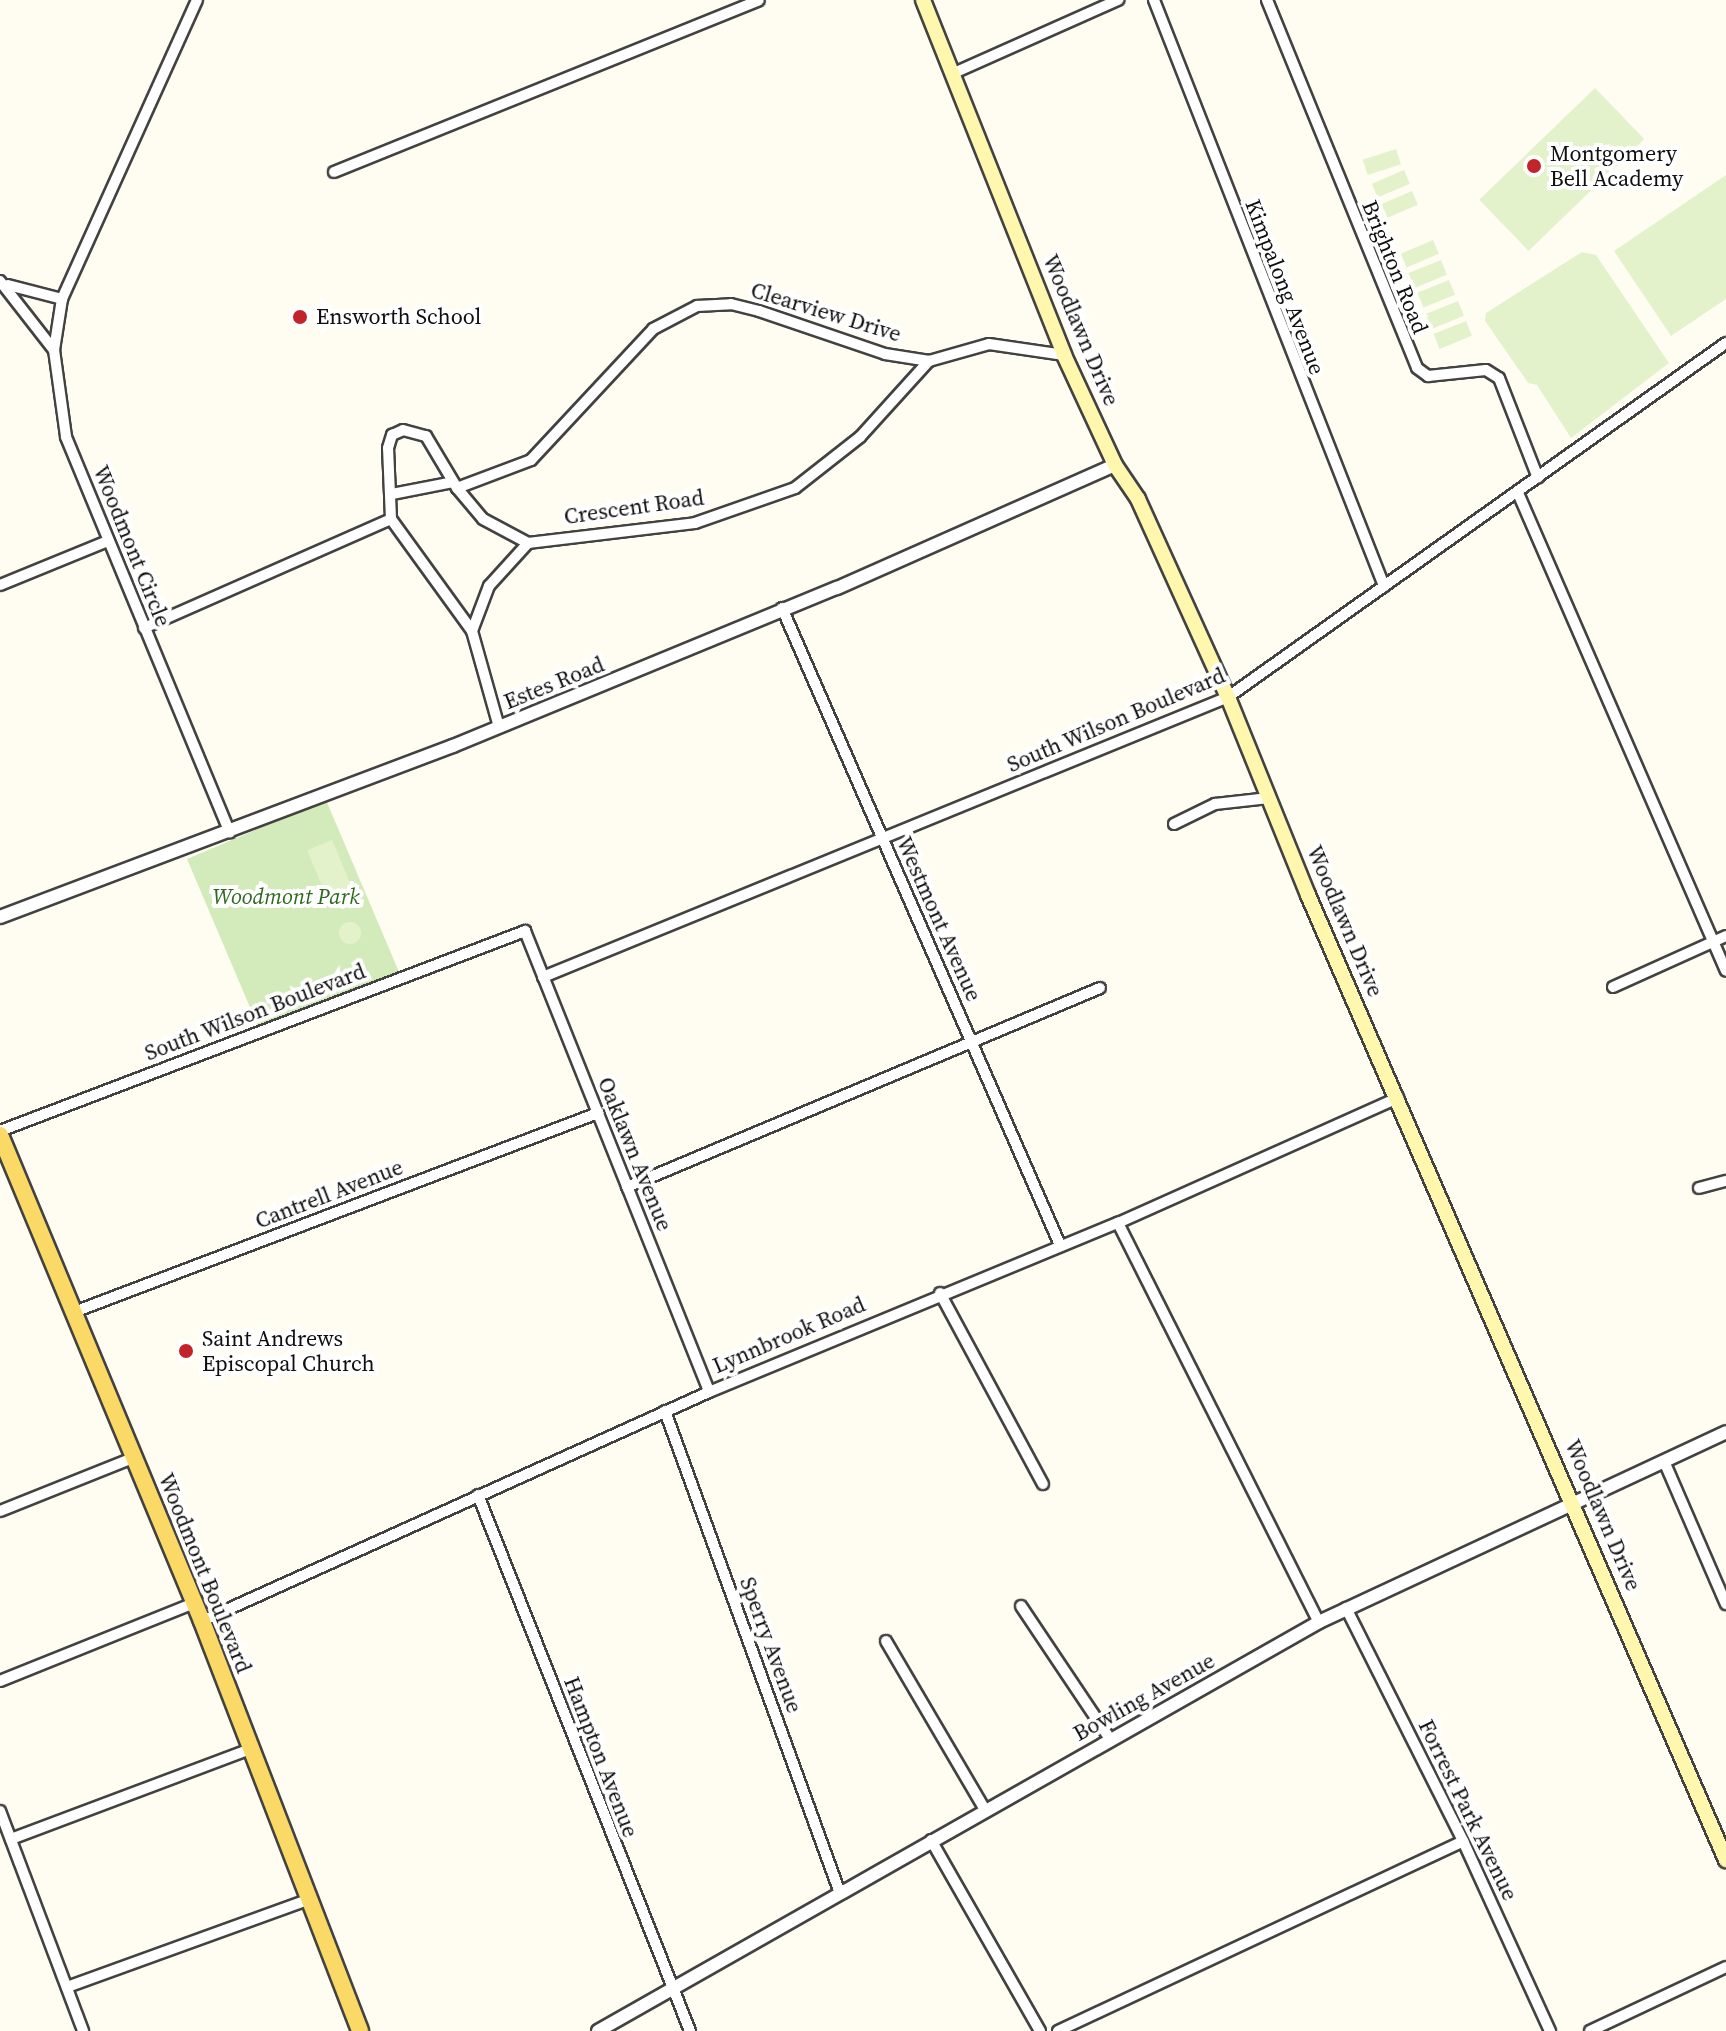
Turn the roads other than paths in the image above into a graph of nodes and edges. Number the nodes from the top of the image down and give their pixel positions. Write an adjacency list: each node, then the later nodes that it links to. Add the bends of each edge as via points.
1 (197, 0): 10 (street)
2 (759, 0): 8 (street)
3 (923, 0): 7 (main road, Woodlawn Drive)
4 (1118, 0): 7 (street)
5 (1154, 0): 24 (street, Kimpalong Avenue)
6 (1267, 0): 16 (street, Brighton Road, via 1417,368 1428,376 1486,370 1499,378)
7 (954, 73): 13 (main road, Woodlawn Drive)
8 (334, 172)
9 (4, 283): 10 (street); 12 (street, Woodmont Circle)
10 (62, 299): 12 (street)
11 (1726, 343): 16 (street, South Wilson Boulevard)
12 (54, 350): 21 (street, Woodmont Circle, via 66,437)
13 (1064, 355): 14 (street, Clearview Drive, via 989,344); 15 (main road, Woodlawn Drive)
14 (929, 361): 17 (street, Clearview Drive, via 885,354 731,304 697,306 653,329 531,460); 22 (street, Crescent Road, via 860,437 795,488 695,523)
15 (1115, 465): 25 (street, Estes Road); 28 (main road, Woodlawn Drive, via 1138,499)
16 (1538, 478): 18 (street, South Wilson Boulevard)
17 (455, 485): 19 (street, Clearview Drive); 19 (street, via 426,436 403,430 392,435 388,448); 22 (street, via 483,519)
18 (1518, 493): 24 (street, South Wilson Boulevard); 37 (street)
19 (392, 494): 20 (street)
20 (391, 519): 26 (street); 27 (street)
21 (108, 541): 23 (street); 26 (street, Woodmont Circle)
22 (528, 543): 27 (street, via 489,586)
23 (0, 585)
24 (1384, 586): 28 (street, South Wilson Boulevard)
25 (782, 608): 29 (street, Estes Road); 33 (street, Westmont Avenue)
26 (144, 628): 32 (street, Woodmont Circle)
27 (472, 631): 29 (street)
28 (1228, 697): 30 (main road, Woodlawn Drive); 33 (street, South Wilson Boulevard)
29 (499, 727): 32 (street, Estes Road)
30 (1269, 798): 31 (street, via 1215,804); 43 (main road, Woodlawn Drive)
31 (1174, 824)
32 (230, 832): 34 (street, Estes Road)
33 (883, 840): 39 (street, South Wilson Boulevard); 42 (street, Westmont Avenue)
34 (0, 917)
35 (525, 931): 39 (street, Oaklawn Avenue); 45 (street, South Wilson Boulevard)
36 (1726, 936): 37 (street)
37 (1714, 941): 38 (street); 40 (street)
38 (1726, 971)
39 (543, 977): 44 (street, Oaklawn Avenue)
40 (1613, 987)
41 (1100, 988): 42 (street)
42 (972, 1042): 47 (street); 50 (street, Westmont Avenue)
43 (1398, 1098): 49 (street, Lynnbrook Road); 60 (main road, Woodlawn Drive)
44 (598, 1113): 47 (street, Oaklawn Avenue); 52 (street, Cantrell Avenue)
45 (0, 1133): 52 (main road, Woodmont Boulevard)
46 (1726, 1181): 48 (street)
47 (627, 1187): 53 (street, Oaklawn Avenue)
48 (1699, 1188)
49 (1118, 1223): 50 (street, Lynnbrook Road); 67 (street)
50 (1060, 1245): 51 (street, Lynnbrook Road)
51 (940, 1293): 53 (street, Lynnbrook Road); 58 (street)
52 (74, 1312): 56 (main road, Woodmont Boulevard)
53 (709, 1392): 54 (street, Lynnbrook Road)
54 (665, 1411): 59 (street, Lynnbrook Road); 78 (street, Sperry Avenue)
55 (1726, 1432): 57 (street, Bowling Avenue)
56 (135, 1457): 61 (street); 62 (main road, Woodmont Boulevard)
57 (1664, 1461): 60 (street, Bowling Avenue); 63 (street)
58 (1043, 1484)
59 (478, 1495): 66 (street, Lynnbrook Road); 82 (street, Hampton Avenue)
60 (1574, 1501): 65 (street, Bowling Avenue); 77 (main road, Woodlawn Drive)
61 (0, 1511)
62 (194, 1603): 66 (main road, Woodmont Boulevard); 69 (street)
63 (1726, 1604)
64 (1021, 1606): 70 (street)
65 (1346, 1608): 67 (street, Bowling Avenue); 76 (street, Forrest Park Avenue)
66 (202, 1621): 71 (main road, Woodmont Boulevard)
67 (1319, 1622): 70 (street, Bowling Avenue)
68 (886, 1641): 72 (street)
69 (0, 1681)
70 (1110, 1739): 72 (street, Bowling Avenue)
71 (251, 1749): 74 (street); 79 (main road, Woodmont Boulevard)
72 (985, 1810): 75 (street, Bowling Avenue)
73 (0, 1811): 74 (street)
74 (11, 1839): 81 (street)
75 (931, 1840): 78 (street, Bowling Avenue); 87 (street)
76 (1463, 1841): 88 (street); 89 (street, Forrest Park Avenue)
77 (1726, 1860)
78 (840, 1893): 82 (street, Bowling Avenue)
79 (310, 1899): 81 (street); 84 (main road, Woodmont Boulevard)
80 (1726, 1967): 90 (street)
81 (67, 1987): 83 (street)
82 (670, 1992): 85 (street, Bowling Avenue); 86 (street, Hampton Avenue)
83 (83, 2031)
84 (360, 2031)
85 (598, 2031)
86 (690, 2031)
87 (1040, 2031)
88 (1058, 2031)
89 (1550, 2031)
90 (1590, 2031)

